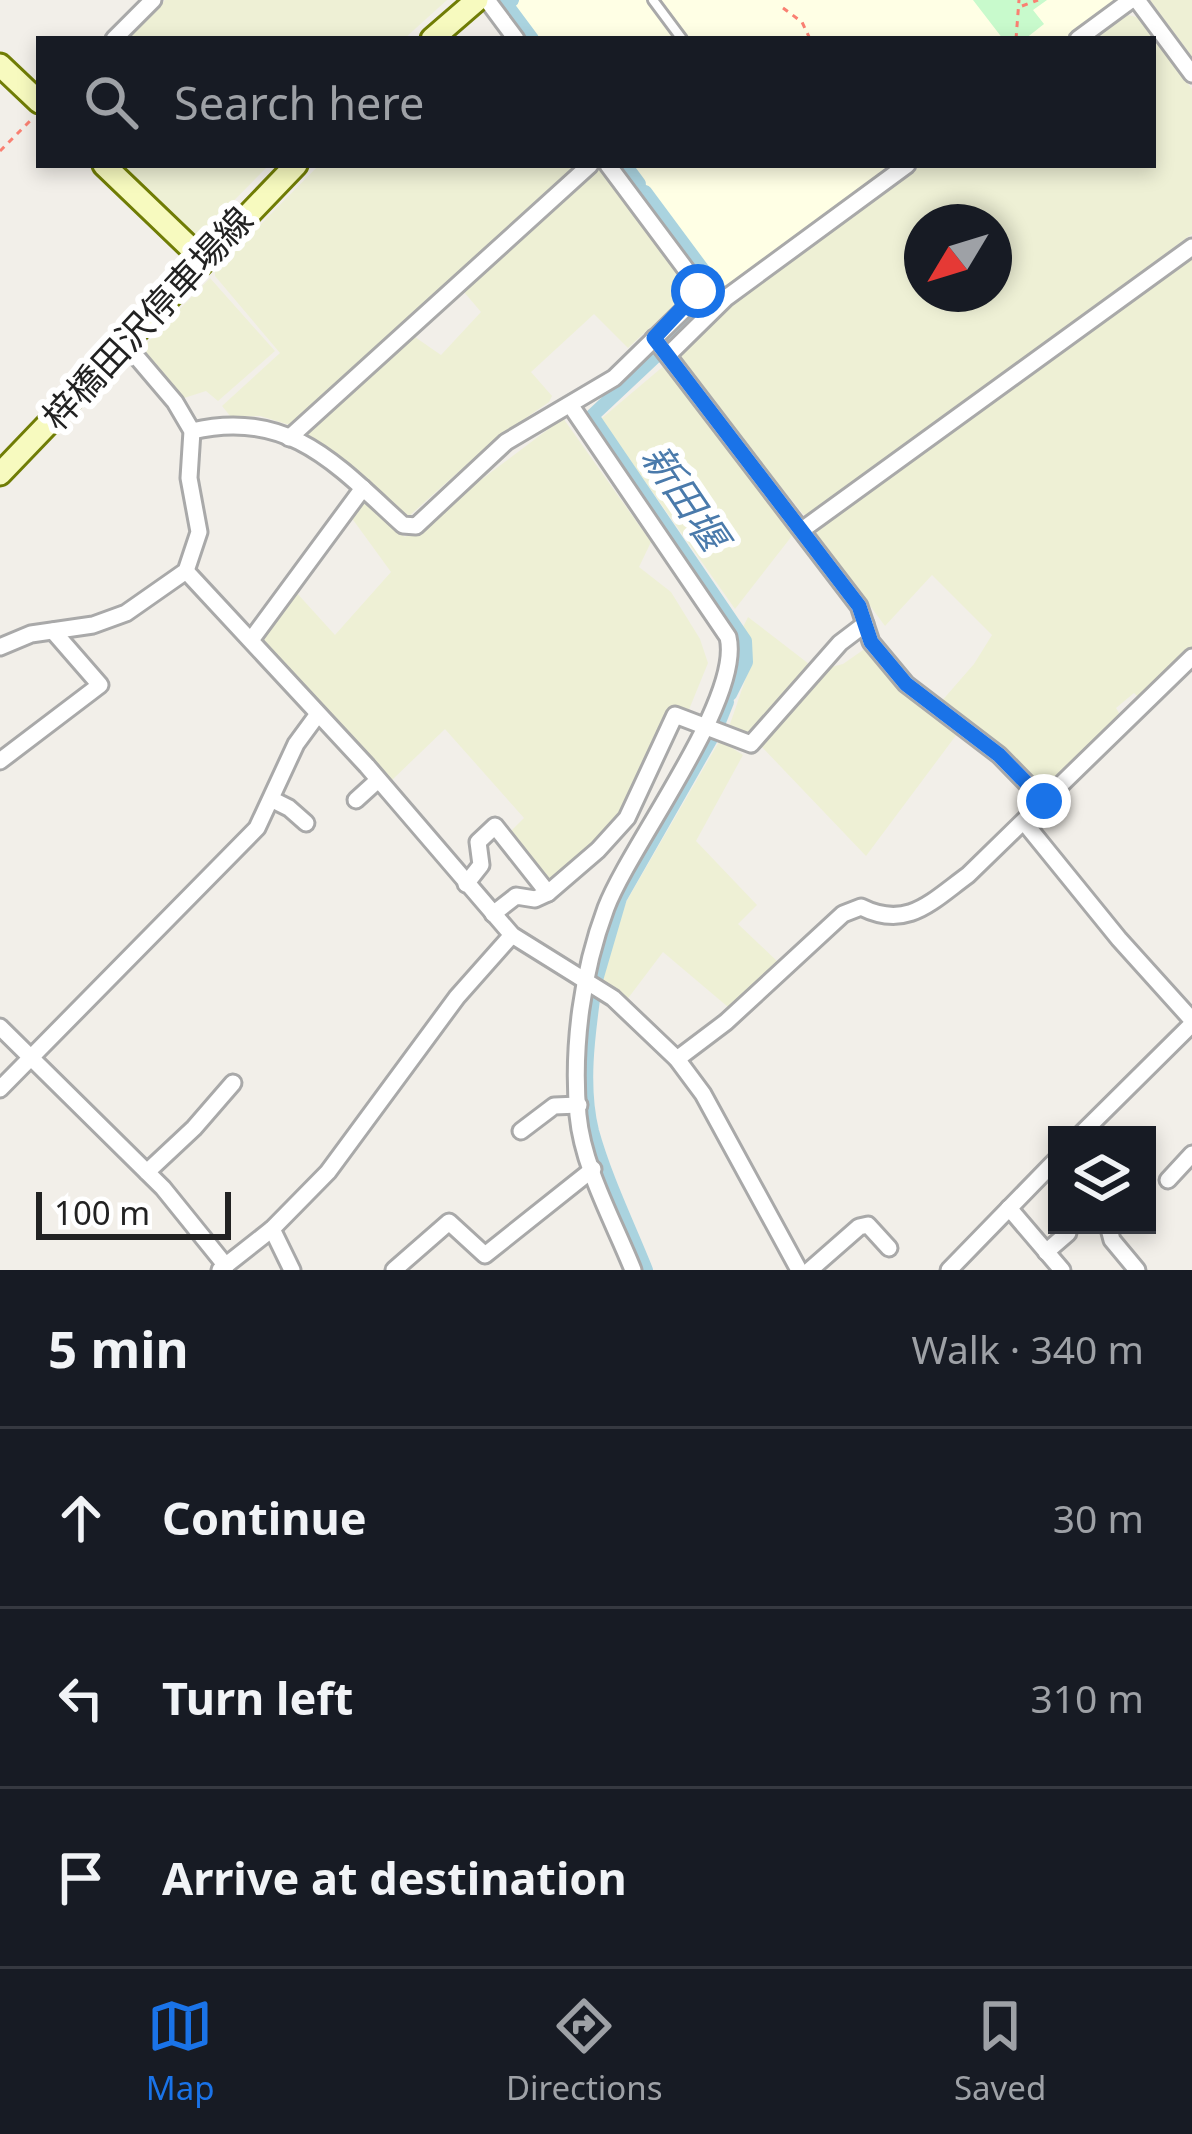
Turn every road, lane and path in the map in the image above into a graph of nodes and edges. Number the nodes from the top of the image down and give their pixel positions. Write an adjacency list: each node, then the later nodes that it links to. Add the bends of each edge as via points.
1 (153, 0): 10 (street)
2 (477, 0): 11 (main road)
3 (488, 0): 12 (street)
4 (653, 0): 13 (lane)
5 (1038, 0): 7 (path)
6 (1134, 0): 17 (street); 19 (street)
7 (1020, 3): 15 (path)
8 (783, 8): 14 (path)
9 (1024, 33): 16 (path)
10 (117, 36)
11 (435, 36)
12 (514, 36)
13 (680, 36)
14 (809, 36)
15 (1016, 36)
16 (1020, 36)
17 (1082, 36)
18 (0, 65): 20 (main road)
19 (1192, 74)
20 (36, 100)
21 (36, 116): 22 (path)
22 (0, 151)
23 (107, 168): 29 (main road)
24 (293, 168): 29 (main road, 梓橋田沢停車場線)
25 (587, 168): 35 (street)
26 (610, 168): 30 (street, via 696,283 696,298)
27 (903, 168): 32 (street, via 726,298)
28 (1192, 247): 38 (street)
29 (202, 259): 31 (main road, 梓橋田沢停車場線)
30 (654, 338): 32 (street); 33 (street)
31 (124, 342): 34 (street); 36 (main road, 梓橋田沢停車場線)
32 (668, 356): 38 (street)
33 (571, 406): 37 (street, via 506,442 416,526 404,525); 46 (street, via 728,637 728,668)
34 (192, 431): 35 (street, via 247,424); 39 (street, via 189,478 199,532)
35 (289, 438): 37 (street)
36 (0, 473)
37 (363, 488): 42 (street)
38 (802, 530): 40 (street)
39 (187, 572): 41 (street, via 126,613); 42 (street)
40 (865, 624): 46 (street, via 751,744); 51 (street, via 906,684)
41 (53, 631): 43 (street); 47 (street, via 100,685)
42 (251, 640): 45 (street)
43 (0, 647)
44 (1192, 657): 51 (street)
45 (318, 714): 48 (street); 49 (street)
46 (705, 725): 55 (street, via 674,716 627,818); 58 (street, via 618,883)
47 (0, 760)
48 (378, 780): 50 (street); 54 (street)
49 (273, 800): 53 (street); 61 (street, via 248,839)
50 (356, 800)
51 (1044, 801): 52 (street)
52 (1024, 822): 59 (street); 62 (street, via 914,912 880,917 861,907 843,914)
53 (306, 823)
54 (466, 884): 55 (street, via 481,865 478,842 495,826); 56 (street)
55 (548, 893): 56 (street, via 515,896)
56 (493, 914): 57 (street)
57 (512, 935): 58 (street); 74 (street, via 352,1144)
58 (585, 981): 62 (street); 65 (street)
59 (1192, 1022): 66 (street)
60 (0, 1027): 61 (street)
61 (31, 1058): 64 (street); 71 (street)
62 (677, 1060): 83 (street)
63 (233, 1083): 71 (street)
64 (0, 1089)
65 (579, 1105): 67 (street, via 554,1106); 69 (street)
66 (1089, 1126)
67 (521, 1131)
68 (1192, 1154): 72 (street)
69 (593, 1169): 81 (street, via 485,1255 449,1222); 82 (street)
70 (1048, 1169): 73 (street)
71 (147, 1172): 79 (street)
72 (1168, 1180)
73 (1009, 1208): 78 (street); 85 (street)
74 (272, 1229): 79 (street); 80 (street)
75 (1067, 1234): 78 (street)
76 (1110, 1234): 87 (street)
77 (889, 1248): 84 (street, via 868,1225 859,1226)
78 (1046, 1252): 86 (street)
79 (223, 1268)
80 (292, 1270)
81 (394, 1270)
82 (633, 1270)
83 (799, 1270)
84 (811, 1270)
85 (949, 1270)
86 (1062, 1270)
87 (1137, 1270)

